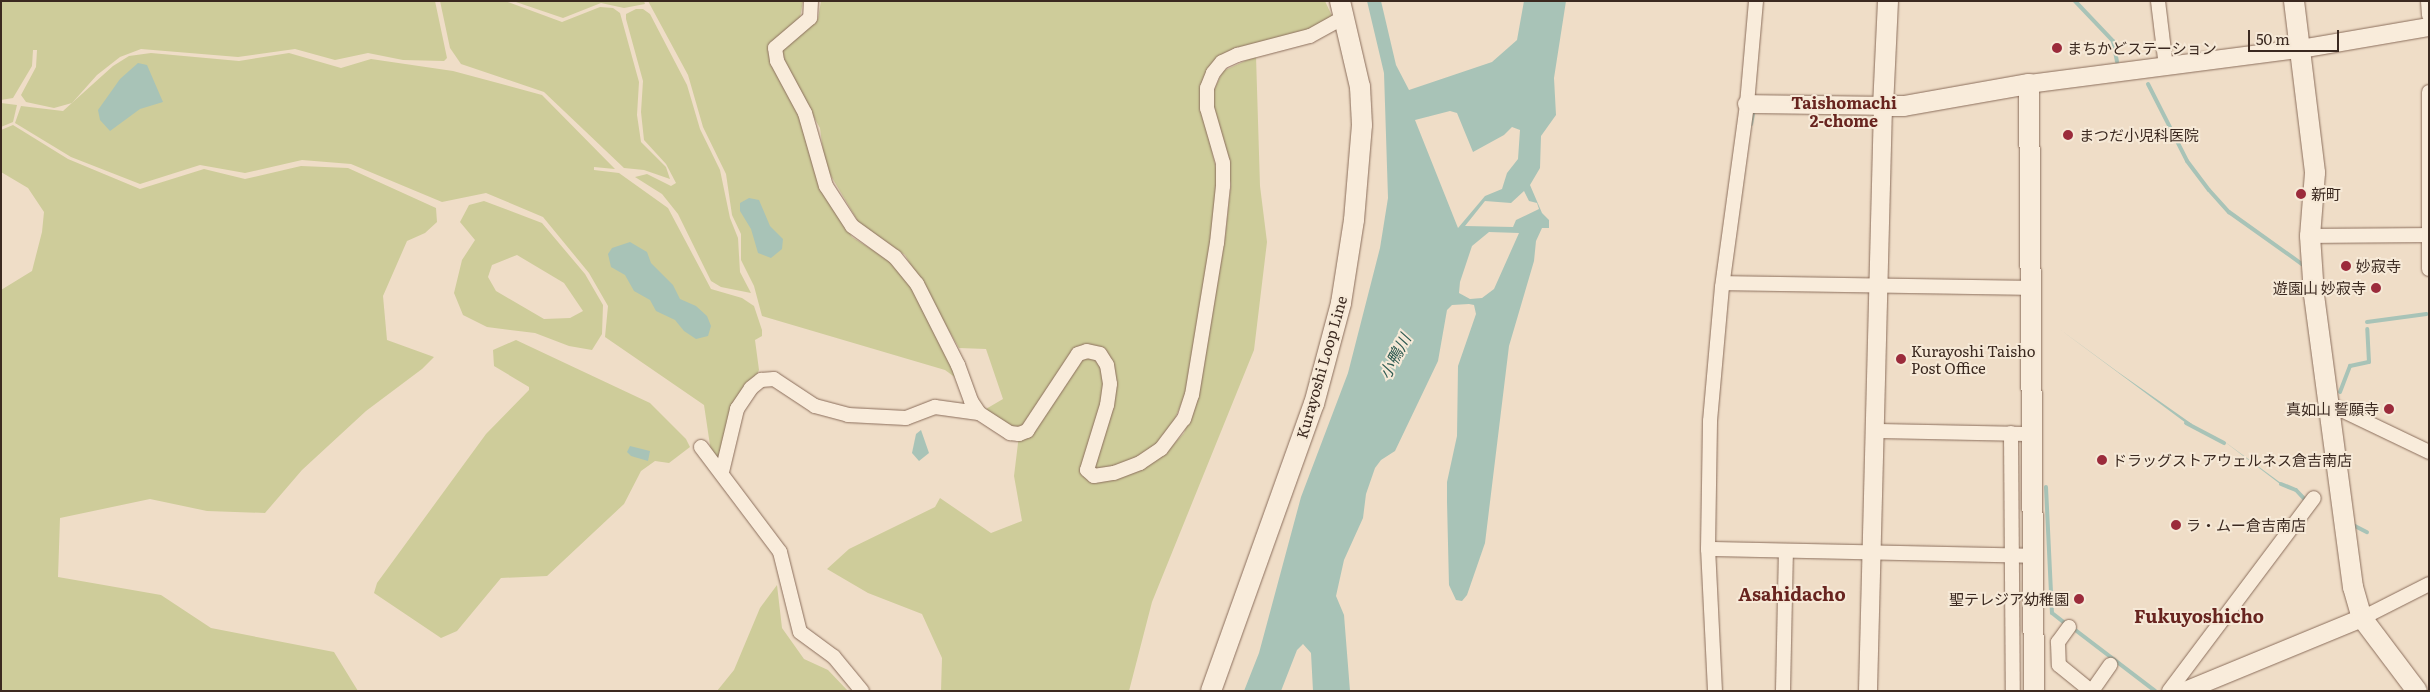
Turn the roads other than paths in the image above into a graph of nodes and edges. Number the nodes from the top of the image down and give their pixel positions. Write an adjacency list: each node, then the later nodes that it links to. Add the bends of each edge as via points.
1 (811, 1): 23 (street, via 810,18 775,48 777,61 805,113 826,186 852,226 895,257 918,284)
2 (1756, 1): 14 (street)
3 (1888, 1): 15 (main road)
4 (2158, 1): 11 (street)
5 (2294, 1): 10 (main road)
6 (2428, 1): 8 (street)
7 (1342, 9): 23 (street, via 1310,36 1237,54 1222,62 1207,88 1207,108 1223,162 1222,196 1198,366 1184,419 1176,433 1161,449 1140,463 1114,473 1094,476 1087,470 1107,405 1110,384 1107,365 1100,354 1087,351 1078,354 1027,431 1010,433); 40 (main road, Kurayoshi Loop Line, via 1360,87 1362,125 1354,220 1341,303 1314,404)
8 (2429, 15)
9 (2429, 27): 10 (street)
10 (2300, 48): 11 (street); 17 (main road, via 2314,173)
11 (2166, 67): 12 (street)
12 (2030, 84): 15 (main road, via 1904,106); 21 (main road)
13 (2429, 92): 16 (street)
14 (1747, 104): 15 (street); 19 (street)
15 (1883, 106): 20 (street)
16 (2428, 235): 17 (street); 18 (street)
17 (2310, 236): 22 (main road, via 2314,295)
18 (2429, 269)
19 (1723, 283): 20 (street); 30 (street, via 1710,421)
20 (1877, 286): 21 (street); 24 (street)
21 (2030, 288): 25 (main road)
22 (2329, 404): 27 (street); 36 (main road, via 2353,587)
23 (979, 413): 28 (street, via 935,406 906,418 848,415 816,406 774,379 761,380 751,388 737,409)
24 (1874, 431): 25 (street); 32 (street)
25 (2021, 434): 33 (street); 34 (main road)
26 (701, 447): 28 (street)
27 (2429, 452)
28 (722, 472): 39 (street, via 780,552 800,632 834,657)
29 (2314, 498): 47 (street)
30 (1708, 549): 31 (street); 41 (street)
31 (1786, 552): 32 (street); 42 (street)
32 (1871, 552): 33 (street); 43 (street)
33 (2012, 556): 34 (street); 44 (street)
34 (2034, 556): 45 (main road)
35 (2429, 584): 36 (street)
36 (2362, 618): 48 (street); 49 (main road)
37 (2069, 627): 46 (street, via 2058,642 2059,665)
38 (2110, 665): 46 (street)
39 (862, 691)
40 (1212, 691)
41 (1715, 691)
42 (1783, 691)
43 (1868, 691)
44 (2013, 691)
45 (2034, 691)
46 (2092, 691)
47 (2170, 691)
48 (2185, 691)
49 (2417, 691)

